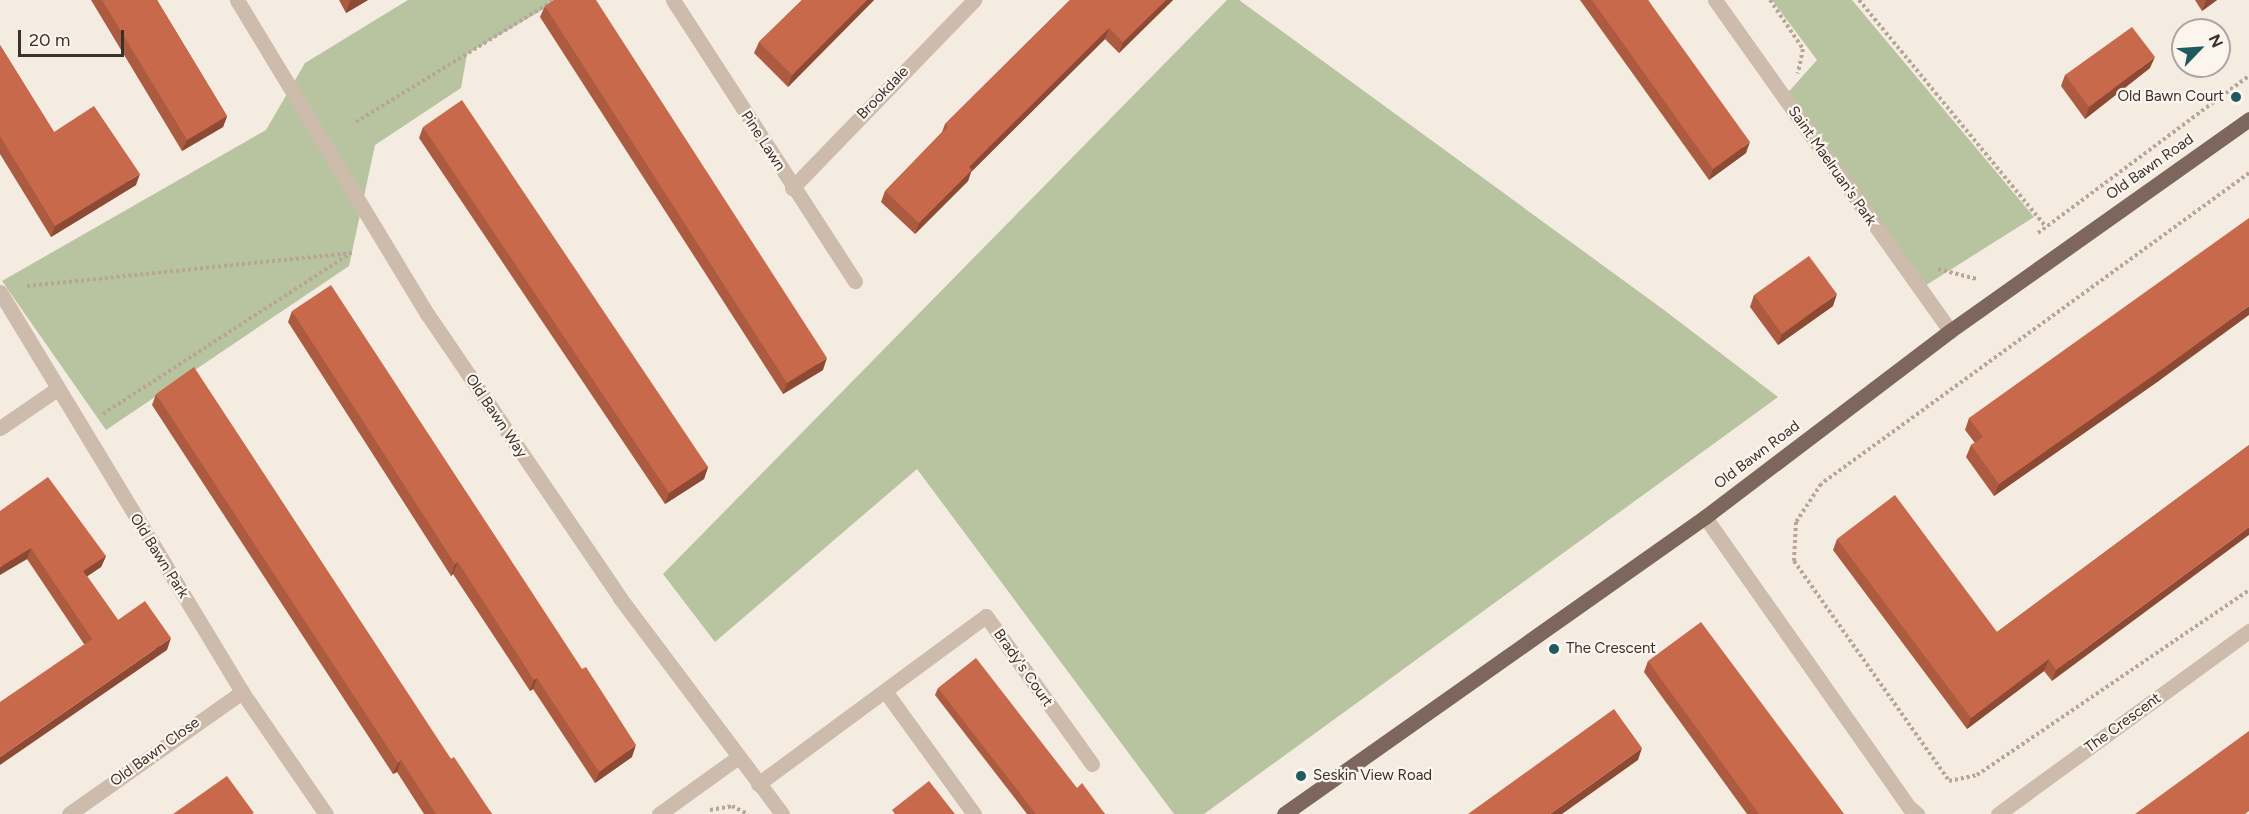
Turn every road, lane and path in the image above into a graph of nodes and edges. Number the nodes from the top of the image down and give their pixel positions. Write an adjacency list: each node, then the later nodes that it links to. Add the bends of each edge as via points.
1 (237, 0): 30 (street, Old Bawn Way, via 428,315 620,598)
2 (554, 0): 11 (path)
3 (673, 0): 13 (street, Pine Lawn)
4 (974, 0): 13 (street, Brookdale)
5 (1715, 0): 21 (street, Saint Maelruan's Park)
6 (1770, 0): 9 (path, via 1803,49)
7 (1859, 0): 14 (path)
8 (2249, 76): 14 (path)
9 (1796, 84)
10 (2249, 119): 21 (main road, Old Bawn Road)
11 (356, 122)
12 (2249, 173): 26 (path, via 1821,484 1796,522 1794,561 1949,781 1977,775)
13 (792, 188): 18 (street, Pine Lawn)
14 (2046, 227): 15 (path)
15 (2029, 240)
16 (1927, 266): 17 (path, via 1976,280)
17 (1985, 273)
18 (855, 281)
19 (22, 287): 23 (path, via 351,253)
20 (0, 292): 22 (street, Old Bawn Park)
21 (1950, 331): 25 (main road, Old Bawn Road)
22 (57, 389): 24 (street); 29 (street, Old Bawn Park)
23 (102, 415)
24 (0, 428)
25 (1705, 517): 40 (main road, Old Bawn Road); 41 (street)
26 (2249, 590)
27 (2249, 631): 42 (street, The Crescent)
28 (885, 691): 31 (street, Brady's Court, via 986,616); 32 (street, Brady's Court); 39 (street)
29 (242, 692): 34 (street, Old Bawn Close); 35 (street, Old Bawn Park)
30 (737, 758): 32 (street, Old Bawn Way); 36 (street)
31 (1092, 764)
32 (758, 784): 38 (street, Old Bawn Way)
33 (700, 812): 37 (path, via 732,806)
34 (69, 814)
35 (326, 814)
36 (659, 814)
37 (749, 814)
38 (782, 814)
39 (974, 814)
40 (1284, 814)
41 (1917, 814)
42 (1998, 814)

